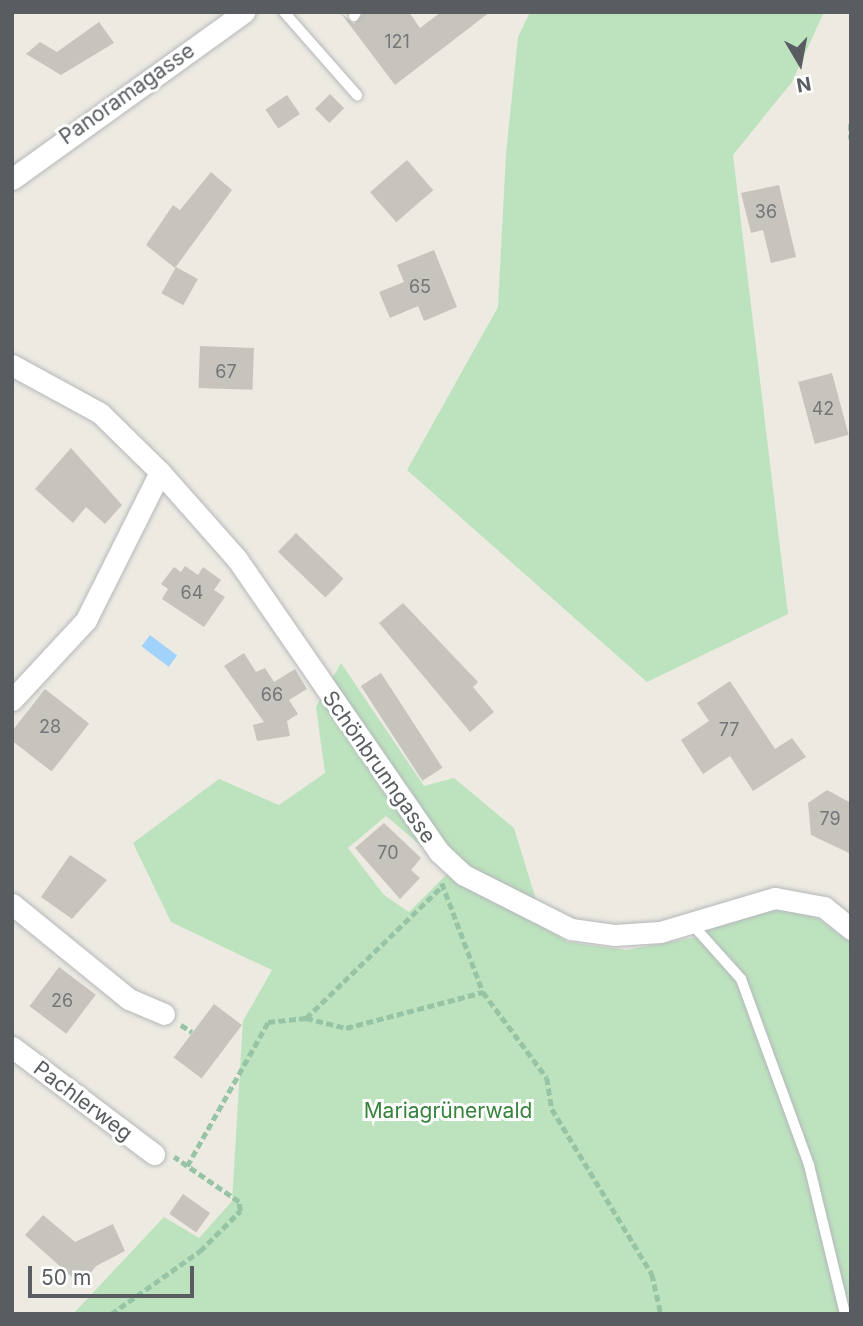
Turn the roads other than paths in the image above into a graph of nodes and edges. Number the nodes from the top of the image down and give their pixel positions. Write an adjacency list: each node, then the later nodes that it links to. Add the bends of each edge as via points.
1 (244, 12): 4 (street, Panoramagasse)
2 (284, 12): 3 (lane)
3 (357, 95)
4 (12, 179)
5 (12, 365): 6 (street, Schönbrunngasse, via 100,413)
6 (160, 472): 7 (street, via 86,620); 9 (street, Schönbrunngasse, via 237,559 439,852 491,893 571,929 639,937)
7 (12, 700)
8 (12, 904): 11 (street, via 129,999)
9 (691, 923): 10 (street, Schönbrunngasse, via 775,898 824,907); 14 (lane, via 741,979 809,1165)
10 (851, 929)
11 (163, 1014)
12 (12, 1047): 13 (street, Pachlerweg)
13 (161, 1154)
14 (845, 1314)

